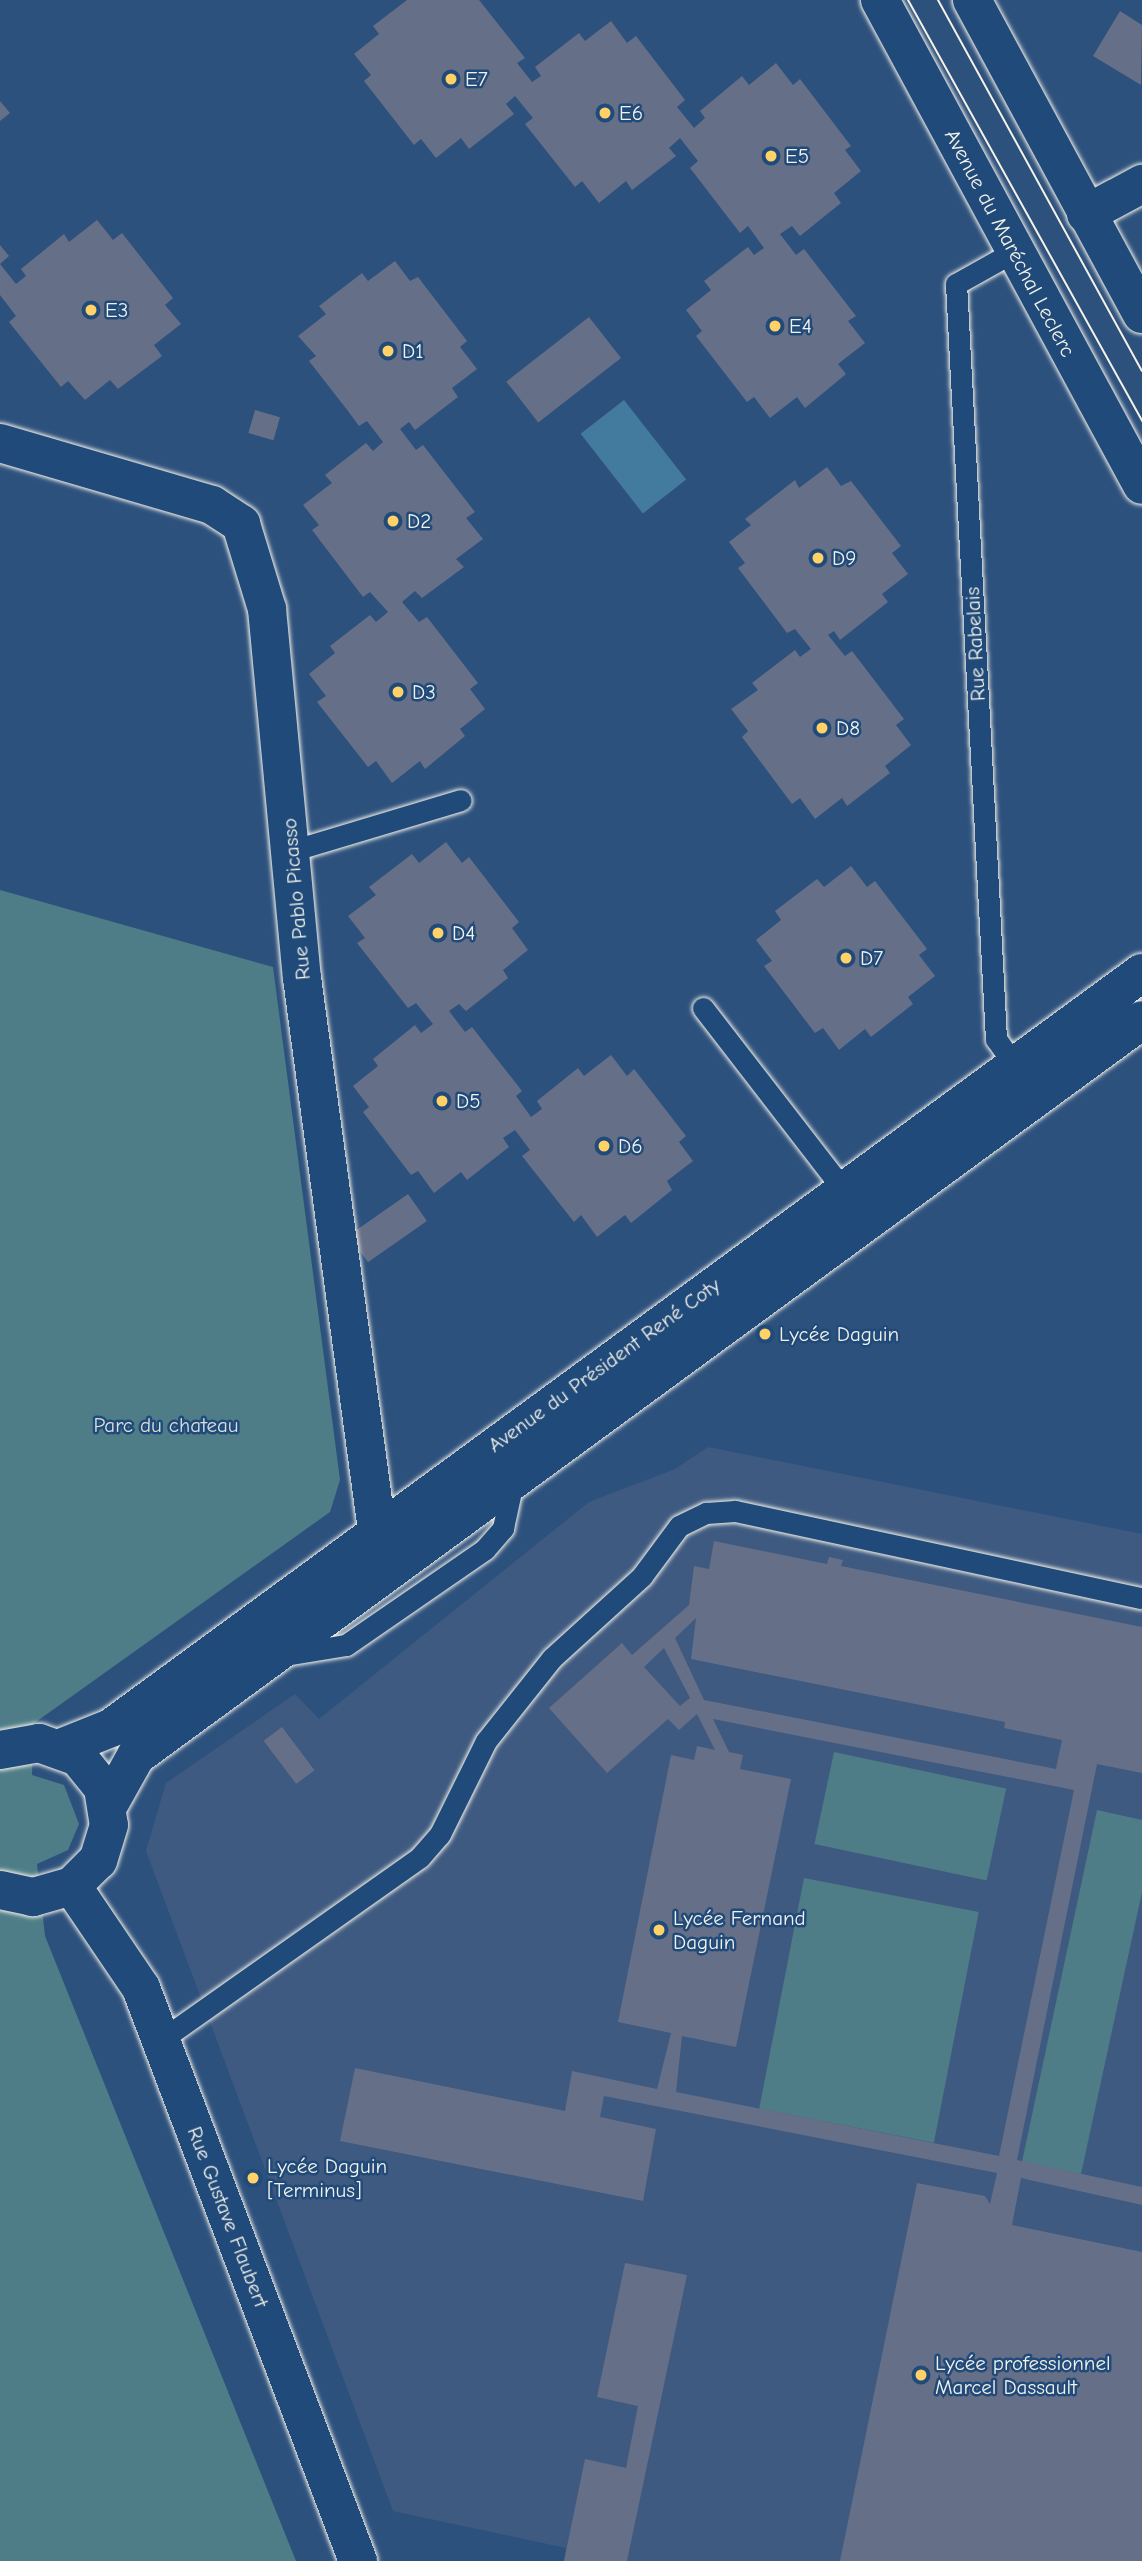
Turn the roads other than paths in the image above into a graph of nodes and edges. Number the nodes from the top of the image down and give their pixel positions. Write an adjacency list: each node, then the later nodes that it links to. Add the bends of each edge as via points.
1 (880, 0): 5 (street, Avenue du Maréchal Leclerc)
2 (972, 0): 4 (street)
3 (1142, 184): 4 (street)
4 (1086, 214): 6 (street)
5 (1015, 251): 8 (street, Avenue du Maréchal Leclerc); 14 (lane, Rue Rabelais, via 956,284 996,1039)
6 (1142, 314)
7 (0, 443): 10 (street, Rue Pablo Picasso, via 212,505 241,524 267,609)
8 (1142, 485)
9 (461, 800): 10 (lane)
10 (291, 851): 16 (street, Rue Pablo Picasso, via 302,978)
11 (1142, 973): 14 (street, Avenue du Président René Coty)
12 (703, 1008): 15 (lane)
13 (1142, 1020): 20 (street, Avenue du Président René Coty, via 136,1756)
14 (1015, 1066): 15 (street, Avenue du Président René Coty)
15 (843, 1189): 16 (street, Avenue du Président René Coty)
16 (377, 1530): 18 (street, Avenue du Président René Coty, via 111,1728)
17 (1142, 1598): 23 (lane, via 735,1511 706,1513 679,1526 642,1576 552,1658 486,1741 440,1834 419,1857)
18 (61, 1748): 19 (street, via 17,1743); 20 (street, via 92,1770)
19 (0, 1750)
20 (108, 1806): 21 (street, via 106,1843)
21 (72, 1886): 22 (street, via 33,1897); 23 (street, Rue Gustave Flaubert, via 141,1988)
22 (0, 1890)
23 (161, 2040): 24 (street, Rue Gustave Flaubert)
24 (358, 2561)

